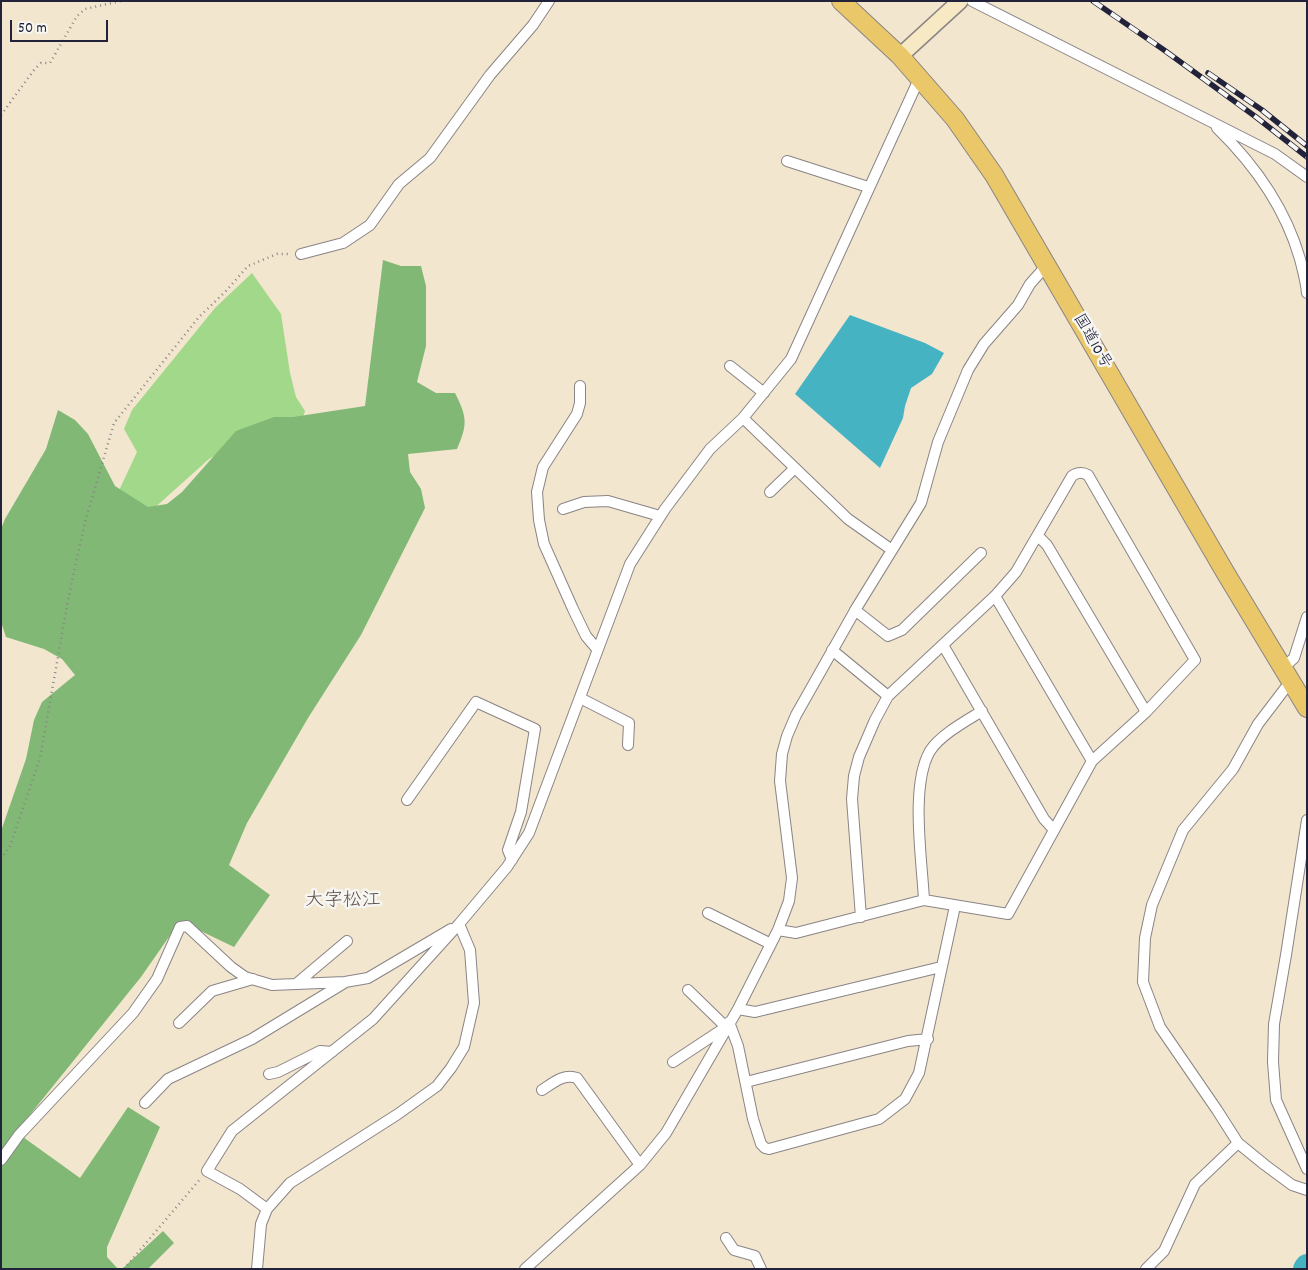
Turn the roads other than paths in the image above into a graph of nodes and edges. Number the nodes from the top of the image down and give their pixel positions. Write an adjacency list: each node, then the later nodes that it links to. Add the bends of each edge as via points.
1 (550, 1): 11 (street, via 490,75 430,158 399,184 370,225 343,243)
2 (841, 1): 5 (highway, 国道10号)
3 (960, 1): 5 (main road)
4 (972, 1): 7 (street)
5 (900, 56): 6 (highway, 国道10号)
6 (919, 78): 10 (street); 12 (highway, 国道10号, via 955,119 994,175)
7 (1209, 120): 9 (street, via 1276,154); 13 (street, via 1234,144 1278,204 1295,241)
8 (788, 161): 10 (street)
9 (1307, 177)
10 (868, 187): 16 (street, via 791,359)
11 (301, 254)
12 (1046, 266): 23 (street, via 984,344 968,370 938,442 921,503); 31 (highway, 国道10号)
13 (1307, 293)
14 (730, 366): 16 (street)
15 (580, 386): 29 (street, via 577,414 543,467 537,492 538,511 544,544 586,636)
16 (764, 393): 17 (street)
17 (743, 418): 18 (street); 21 (street, via 710,449)
18 (795, 468): 19 (street); 23 (street, via 848,519)
19 (770, 492)
20 (563, 510): 21 (street, via 584,502 608,501)
21 (660, 516): 29 (street, via 630,564)
22 (1038, 536): 25 (street, via 1016,572); 36 (street, via 1047,545); 36 (street, via 1072,476 1083,472 1088,475 1194,660)
23 (892, 550): 26 (street)
24 (981, 553): 26 (street, via 902,630 888,636)
25 (995, 596): 28 (street); 38 (street)
26 (855, 610): 30 (street)
27 (1307, 617): 31 (street)
28 (943, 645): 32 (street); 35 (street)
29 (597, 649): 33 (street)
30 (832, 650): 32 (street); 48 (street, via 796,715 782,754 780,781 792,878 789,901)
31 (1286, 675): 34 (highway, 国道10号); 66 (street, via 1233,769 1183,830 1152,905 1145,938 1143,982 1160,1027)
32 (888, 696): 46 (street, via 872,726 854,776 852,799)
33 (580, 698): 37 (street, via 629,723); 42 (street, via 529,833)
34 (1307, 708)
35 (982, 711): 41 (street, via 1044,819); 43 (street, via 947,734 931,751 922,774 918,798)
36 (1146, 712): 38 (street)
37 (628, 745)
38 (1092, 761): 41 (street)
39 (407, 800): 42 (street, via 476,702 535,729 521,812 508,850)
40 (1307, 820): 69 (street, via 1274,1024 1273,1062 1276,1100)
41 (1054, 830): 44 (street, via 1008,914)
42 (512, 860): 47 (street)
43 (924, 900): 44 (street); 46 (street)
44 (955, 906): 51 (street)
45 (708, 913): 50 (street)
46 (861, 917): 48 (street, via 796,934)
47 (459, 924): 53 (street, via 368,978); 60 (street, via 373,1020); 71 (street, via 470,950 474,1003 464,1047 451,1068 437,1086 290,1183)
48 (778, 930): 50 (street)
49 (347, 941): 54 (street)
50 (771, 944): 56 (street)
51 (941, 967): 56 (street, via 754,1012); 59 (street)
52 (253, 979): 54 (street, via 272,985); 57 (street, via 212,991); 67 (street, via 231,967 187,926 180,927 157,980 133,1013 19,1135)
53 (345, 982): 54 (street); 65 (street, via 252,1040 168,1079)
54 (296, 984)
55 (688, 990): 58 (street)
56 (738, 1009): 58 (street)
57 (179, 1023)
58 (728, 1024): 61 (street); 63 (street, via 738,1046); 68 (street, via 666,1133)
59 (928, 1039): 63 (street, via 908,1041); 63 (street, via 913,1086 905,1099 879,1120 769,1149 761,1144)
60 (332, 1052): 62 (street, via 320,1052); 71 (street, via 232,1131 207,1171)
61 (673, 1062)
62 (269, 1074)
63 (746, 1082)
64 (542, 1090): 68 (street, via 570,1075 577,1078)
65 (144, 1103)
66 (1238, 1143): 70 (street, via 1292,1185); 76 (street, via 1194,1184 1164,1251)
67 (1, 1160)
68 (640, 1165): 74 (street)
69 (1307, 1169)
70 (1307, 1190)
71 (267, 1209): 73 (street, via 261,1224)
72 (726, 1238): 75 (street, via 734,1250 754,1256)
73 (258, 1269)
74 (525, 1269)
75 (761, 1269)
76 (1146, 1269)

